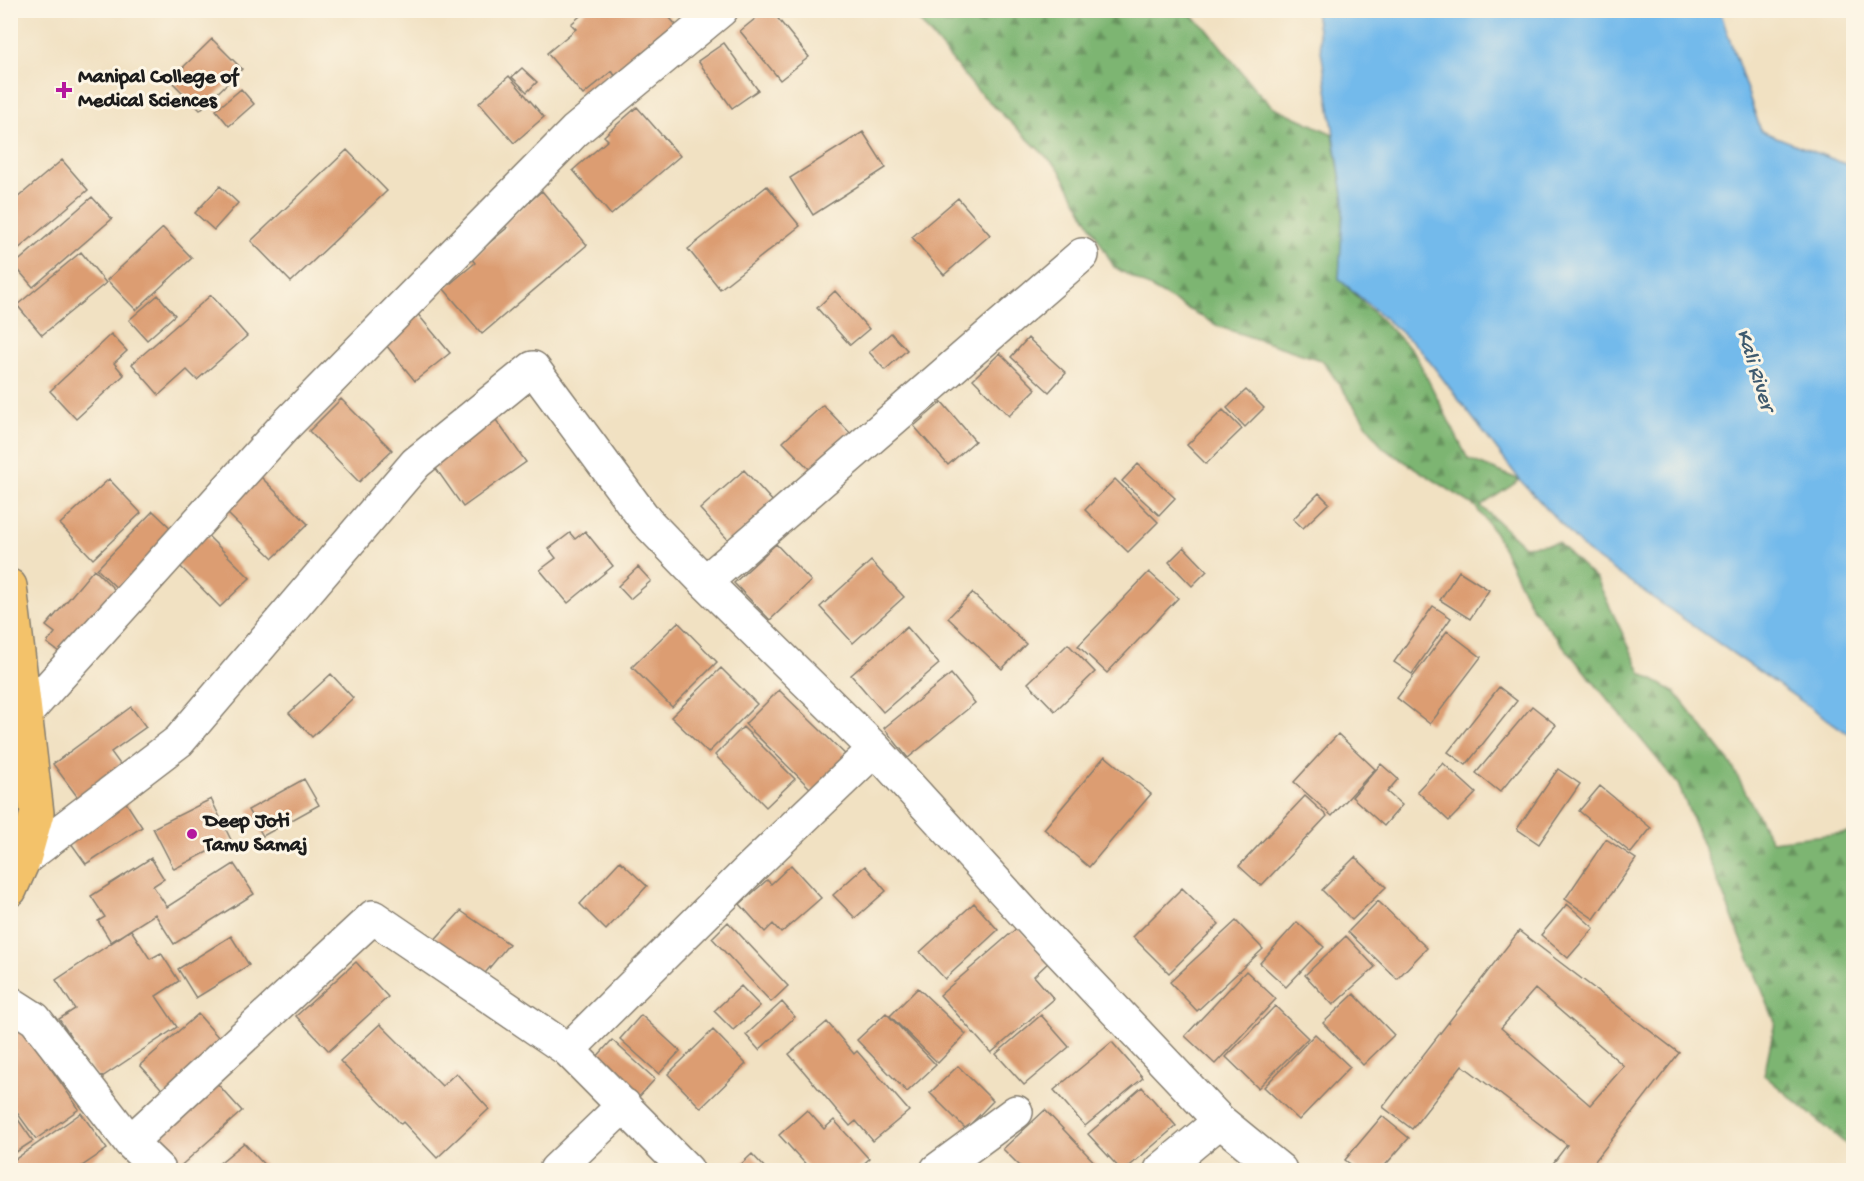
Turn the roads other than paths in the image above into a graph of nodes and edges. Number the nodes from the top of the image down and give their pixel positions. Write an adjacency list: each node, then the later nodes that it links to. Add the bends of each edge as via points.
1 (721, 10): 5 (street, via 574,131 283,428)
2 (1082, 255): 3 (street)
3 (705, 582): 6 (street); 7 (street, via 646,521 533,368 416,463 179,741)
4 (10, 586): 5 (main road)
5 (26, 713): 7 (main road, via 37,813)
6 (875, 749): 10 (street); 13 (street)
7 (24, 859): 8 (main road)
8 (10, 890)
9 (10, 1003): 14 (street, via 35,1019)
10 (568, 1050): 11 (street); 14 (street, via 373,917)
11 (624, 1105): 16 (street); 17 (street)
12 (1016, 1112): 18 (street)
13 (1220, 1121): 19 (street); 20 (street)
14 (130, 1142): 15 (street)
15 (159, 1170)
16 (556, 1170)
17 (687, 1170)
18 (937, 1170)
19 (1161, 1170)
20 (1280, 1170)

